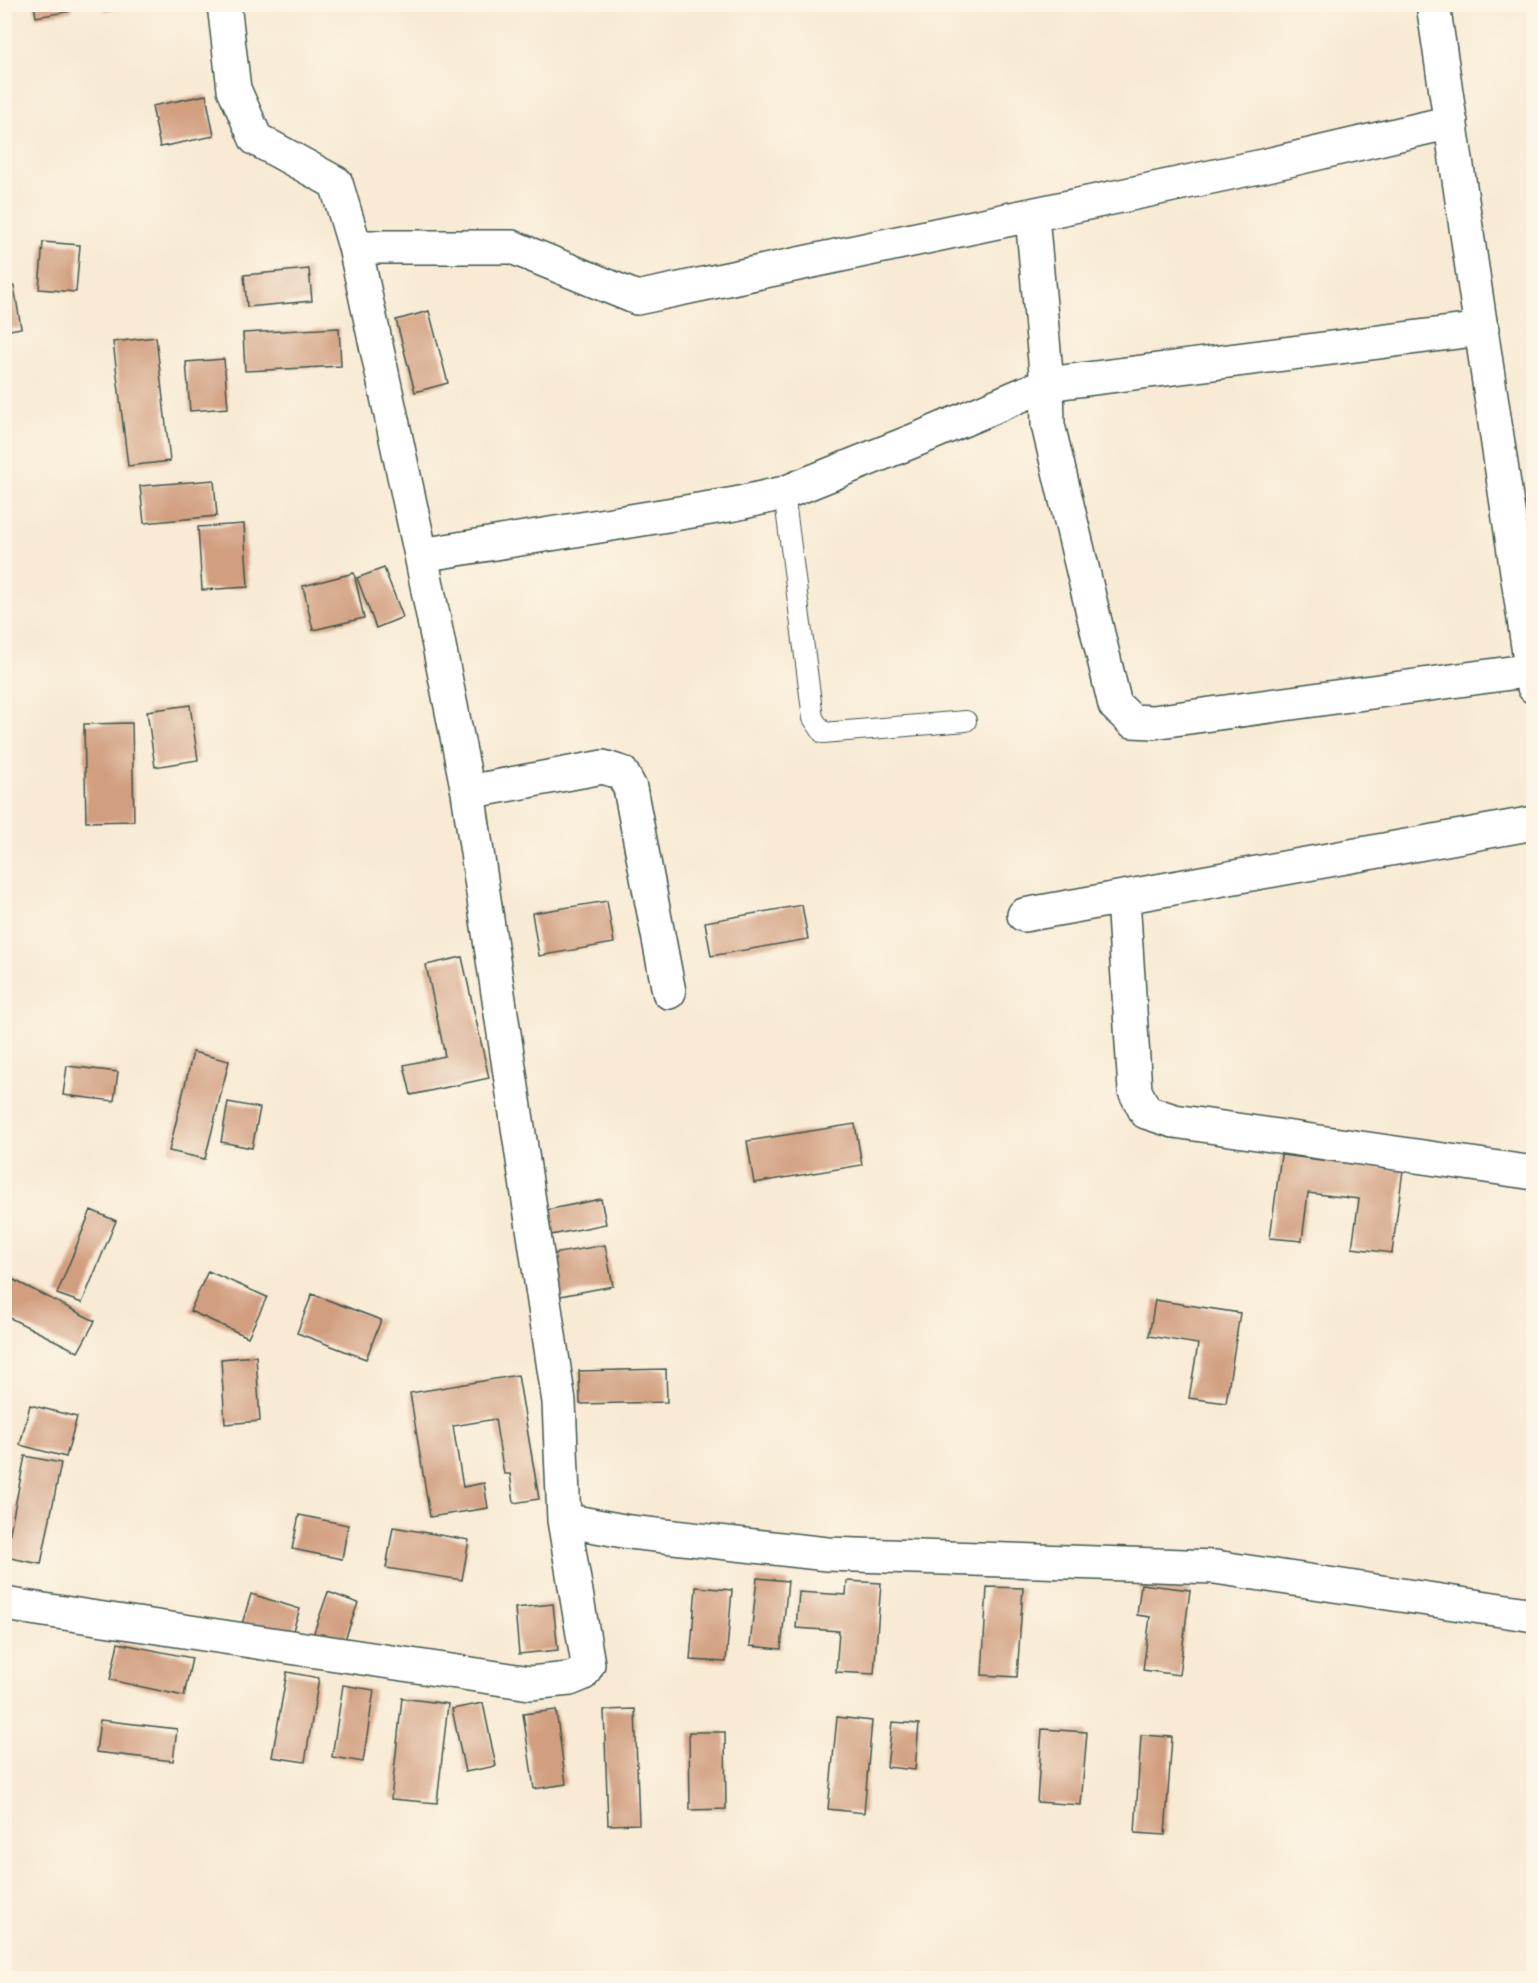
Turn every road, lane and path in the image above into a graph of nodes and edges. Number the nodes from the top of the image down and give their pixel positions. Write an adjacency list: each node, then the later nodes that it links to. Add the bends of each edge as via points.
1 (224, 4): 5 (street, via 234,89 255,139 336,183)
2 (1433, 4): 3 (street)
3 (1451, 122): 4 (street); 6 (street)
4 (1032, 216): 5 (street, via 637,298 512,247); 7 (street)
5 (355, 247): 9 (street)
6 (1482, 328): 7 (street); 10 (street)
7 (1047, 384): 8 (street); 11 (street, via 1048,425 1115,705 1132,721 1153,722)
8 (784, 493): 9 (street); 12 (lane, via 813,718 823,733)
9 (421, 555): 13 (street)
10 (1528, 613): 11 (street)
11 (1533, 679)
12 (966, 721)
13 (468, 792): 17 (street, via 603,767 622,773 630,788); 19 (street, via 559,1402)
14 (1533, 823): 15 (street)
15 (1123, 898): 16 (street); 18 (street, via 1135,1091 1146,1112 1174,1121)
16 (1024, 915)
17 (669, 992)
18 (1533, 1173)
19 (564, 1520): 20 (street, via 588,1664 582,1674 570,1679 530,1683); 21 (street, via 629,1532 826,1554 1215,1567)
20 (4, 1604)
21 (1533, 1615)

